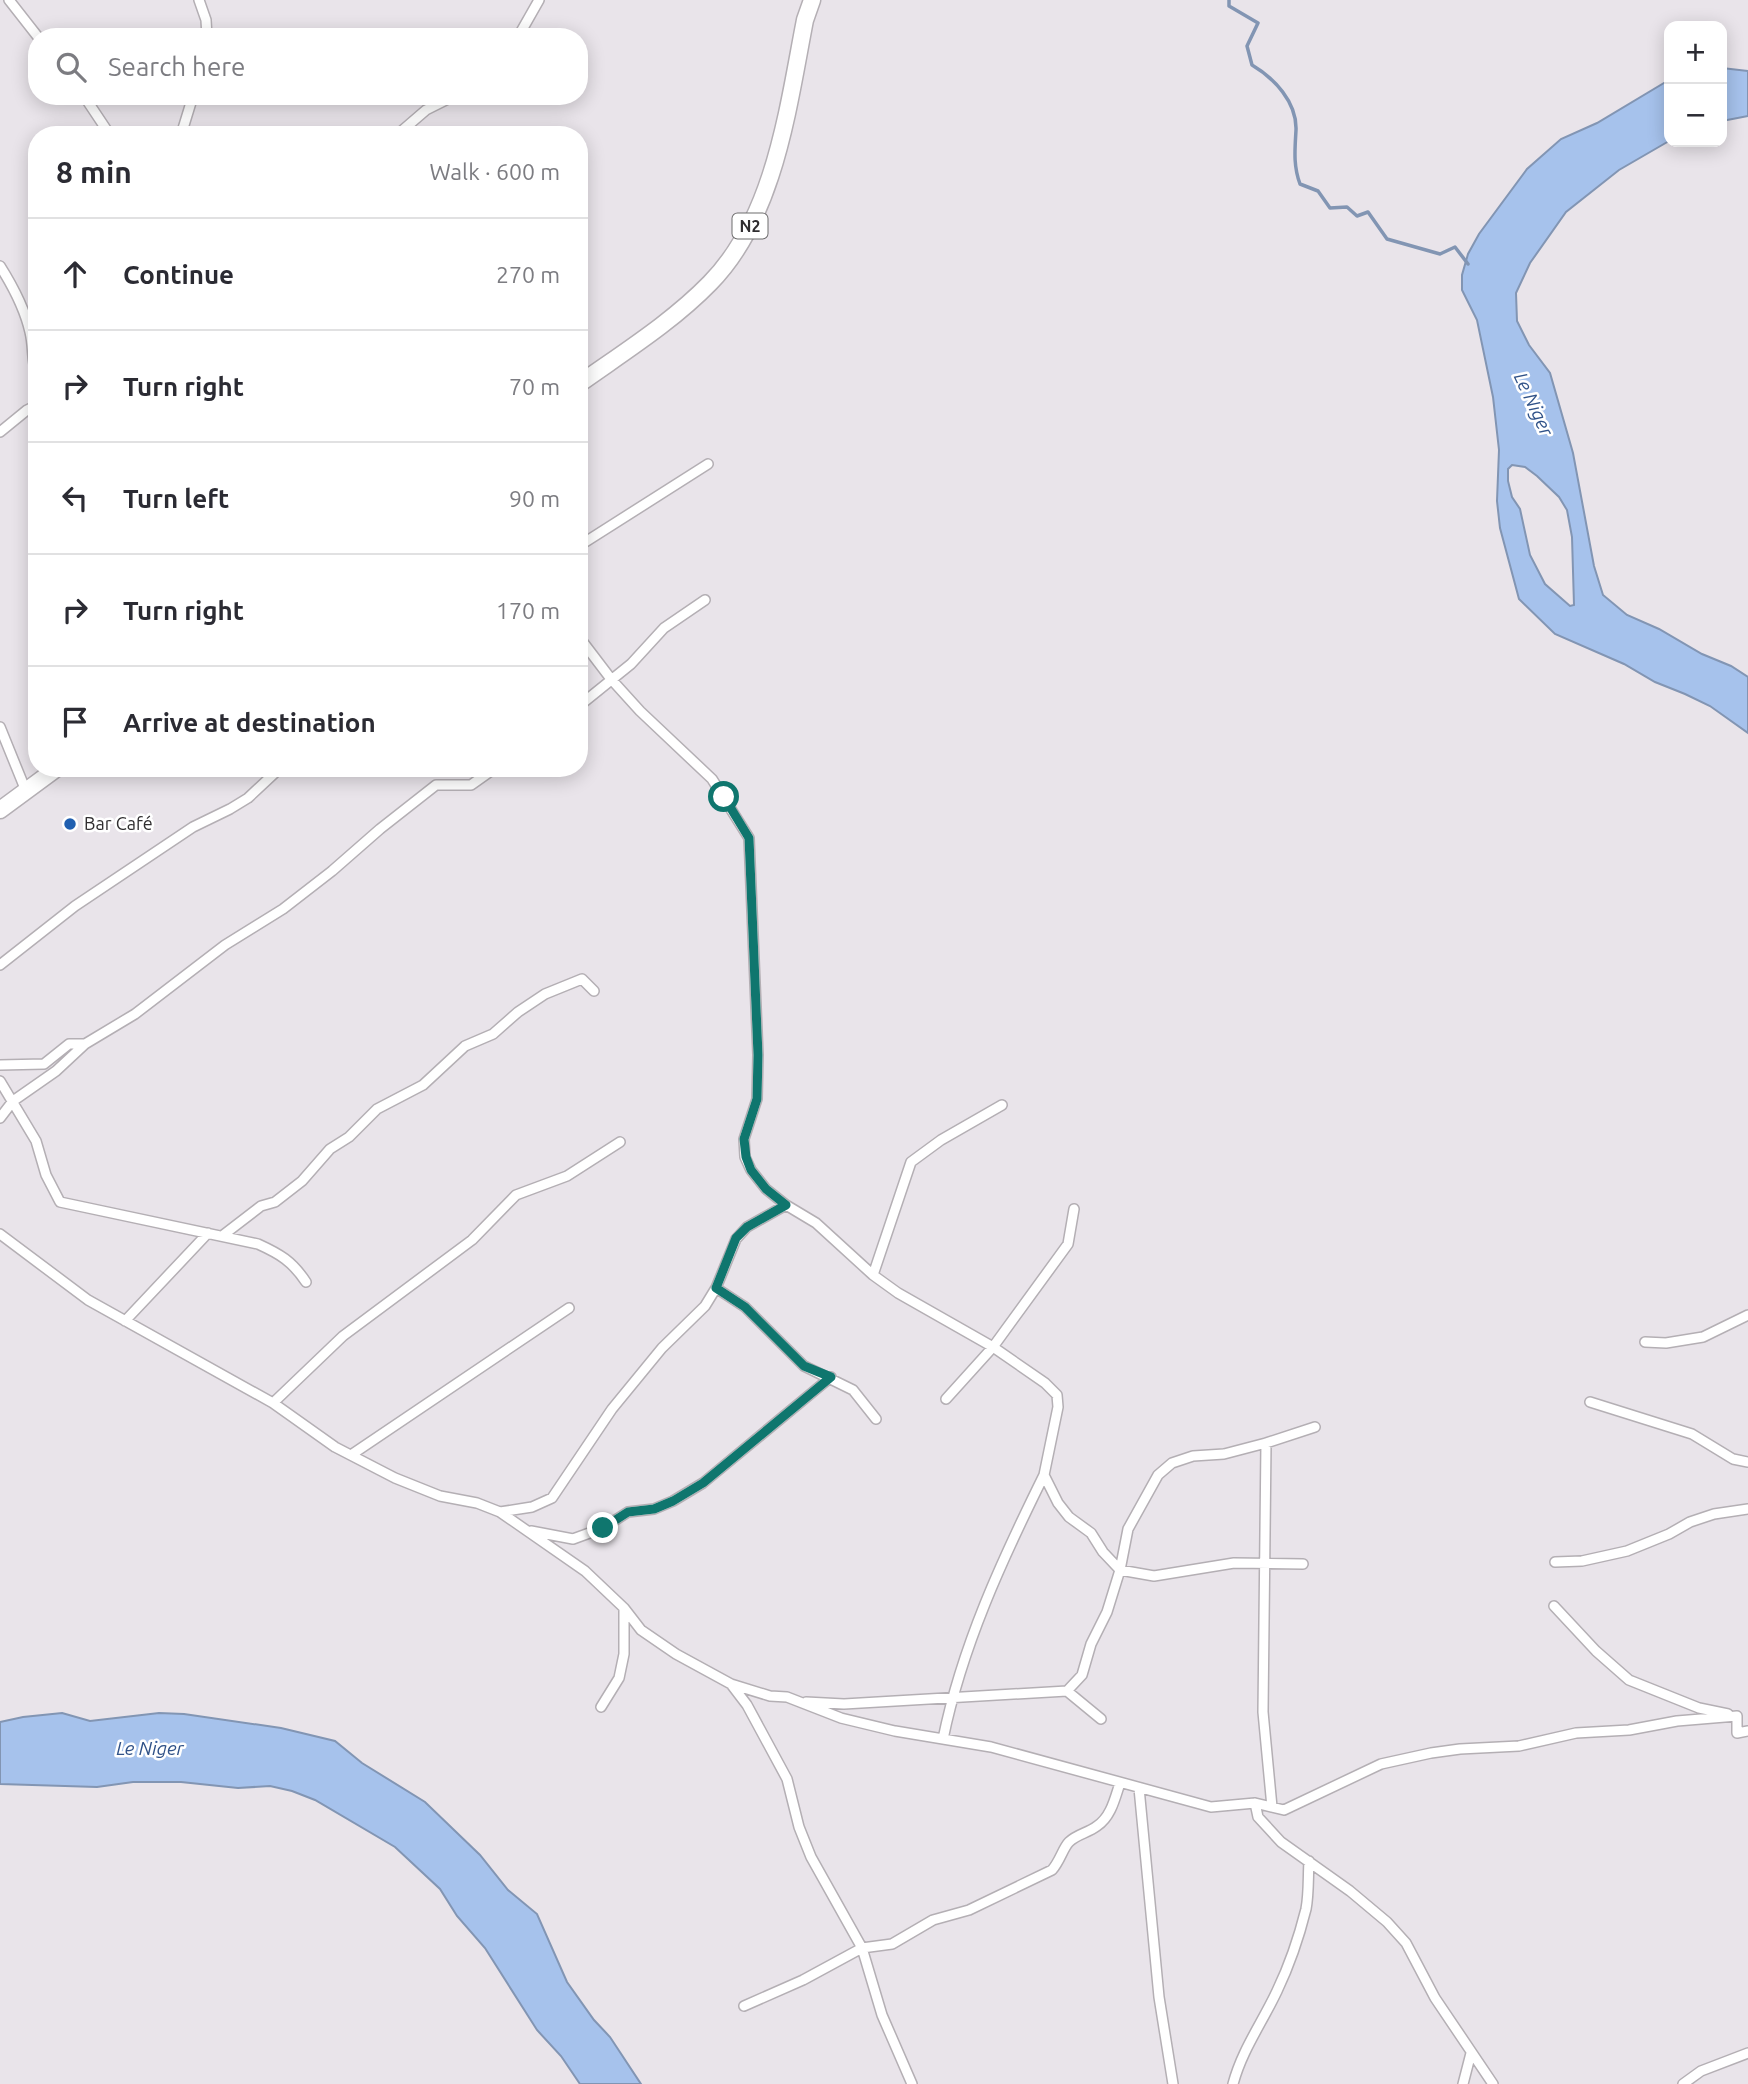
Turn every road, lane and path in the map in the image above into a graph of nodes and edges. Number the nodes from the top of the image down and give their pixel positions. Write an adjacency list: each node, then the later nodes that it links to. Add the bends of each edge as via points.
1 (9, 0): 5 (street)
2 (199, 0): 6 (street)
3 (539, 0): 7 (street)
4 (812, 0): 16 (highway, N2, via 770,181 746,235 712,282)
5 (31, 28)
6 (206, 28)
7 (523, 28)
8 (90, 105): 11 (street)
9 (190, 105): 12 (street)
10 (436, 105): 13 (street)
11 (104, 126)
12 (184, 126)
13 (407, 126)
14 (0, 266): 15 (street)
15 (28, 327)
16 (588, 378)
17 (28, 410): 18 (street)
18 (0, 432)
19 (708, 464): 20 (street)
20 (588, 540)
21 (705, 600): 23 (street, via 664,628)
22 (588, 649): 23 (street)
23 (611, 679): 24 (street); 40 (street, via 712,779 749,838 758,1055 757,1099 744,1139 751,1170)
24 (588, 698)
25 (0, 727): 29 (street)
26 (45, 777): 29 (highway)
27 (270, 777): 31 (street, via 248,798 193,827 75,906)
28 (482, 777): 33 (street, via 471,785 436,785 283,909)
29 (26, 791): 30 (highway)
30 (0, 810)
31 (0, 965)
32 (594, 991): 44 (street, via 582,979 545,994 493,1034 465,1046 423,1085 377,1109 330,1149 302,1181)
33 (85, 1044): 34 (street, via 69,1044 44,1064); 36 (street)
34 (0, 1065)
35 (0, 1081): 36 (street)
36 (13, 1101): 38 (street); 42 (street, via 36,1141 60,1202)
37 (1002, 1105): 45 (street, via 911,1162)
38 (0, 1118)
39 (620, 1142): 56 (street, via 567,1176 516,1195 472,1240 343,1336)
40 (786, 1205): 45 (street, via 816,1223); 47 (street, via 736,1238)
41 (1074, 1209): 52 (street, via 1068,1244)
42 (208, 1233): 44 (street); 50 (street)
43 (0, 1234): 50 (street, via 88,1300)
44 (222, 1236): 46 (street, via 279,1254 296,1266)
45 (873, 1275): 52 (street)
46 (306, 1282)
47 (716, 1288): 53 (street, via 745,1307 804,1366); 64 (street, via 612,1409 552,1499)
48 (569, 1308): 60 (street)
49 (1748, 1315): 51 (street, via 1703,1337)
50 (125, 1321): 56 (street)
51 (1645, 1342)
52 (993, 1347): 54 (street); 62 (street, via 1057,1395)
53 (831, 1377): 57 (street, via 853,1390); 65 (street, via 703,1483 673,1501 628,1512 573,1539)
54 (946, 1399)
55 (1590, 1402): 61 (street, via 1692,1434 1733,1459)
56 (273, 1403): 60 (street)
57 (876, 1419)
58 (1315, 1427): 59 (street)
59 (1266, 1443): 67 (street); 69 (street, via 1193,1456 1172,1463 1158,1475 1128,1529)
60 (351, 1455): 64 (street, via 440,1496)
61 (1748, 1462)
62 (1044, 1475): 69 (street, via 1069,1517 1091,1533); 75 (street, via 999,1566)
63 (1748, 1509): 66 (street, via 1690,1522 1627,1551)
64 (499, 1512): 65 (street)
65 (526, 1530): 71 (street, via 585,1571)
66 (1555, 1562)
67 (1264, 1563): 68 (street); 69 (street, via 1234,1563 1154,1576); 84 (street, via 1263,1713)
68 (1303, 1564)
69 (1120, 1570): 73 (street, via 1082,1675)
70 (1554, 1606): 77 (street, via 1629,1680 1699,1708)
71 (624, 1608): 72 (street, via 641,1630); 76 (street, via 619,1678)
72 (731, 1684): 74 (street); 86 (street, via 787,1779 811,1857)
73 (1067, 1691): 75 (street); 78 (street)
74 (787, 1697): 75 (street, via 844,1704); 80 (street, via 841,1718)
75 (951, 1698): 80 (street)
76 (601, 1707)
77 (1737, 1716): 79 (street, via 1737,1733); 84 (street, via 1576,1733 1519,1746 1431,1753 1381,1764 1284,1810)
78 (1101, 1719)
79 (1748, 1731)
80 (943, 1739): 81 (street)
81 (1120, 1783): 82 (street); 86 (street, via 1110,1813 1066,1845 1052,1870 969,1910 933,1920 892,1944)
82 (1139, 1788): 83 (street, via 1211,1807); 91 (street, via 1159,1997)
83 (1255, 1803): 84 (street); 85 (street, via 1258,1816)
84 (1272, 1807)
85 (1308, 1861): 88 (street, via 1350,1891 1406,1943 1434,1998); 92 (street, via 1306,1908 1289,1964)
86 (862, 1948): 87 (street); 90 (street, via 881,2015)
87 (744, 2006)
88 (1472, 2053): 93 (street); 94 (street)
89 (1748, 2053): 95 (street, via 1701,2071)
90 (912, 2084)
91 (1173, 2084)
92 (1233, 2084)
93 (1463, 2084)
94 (1493, 2084)
95 (1683, 2084)

